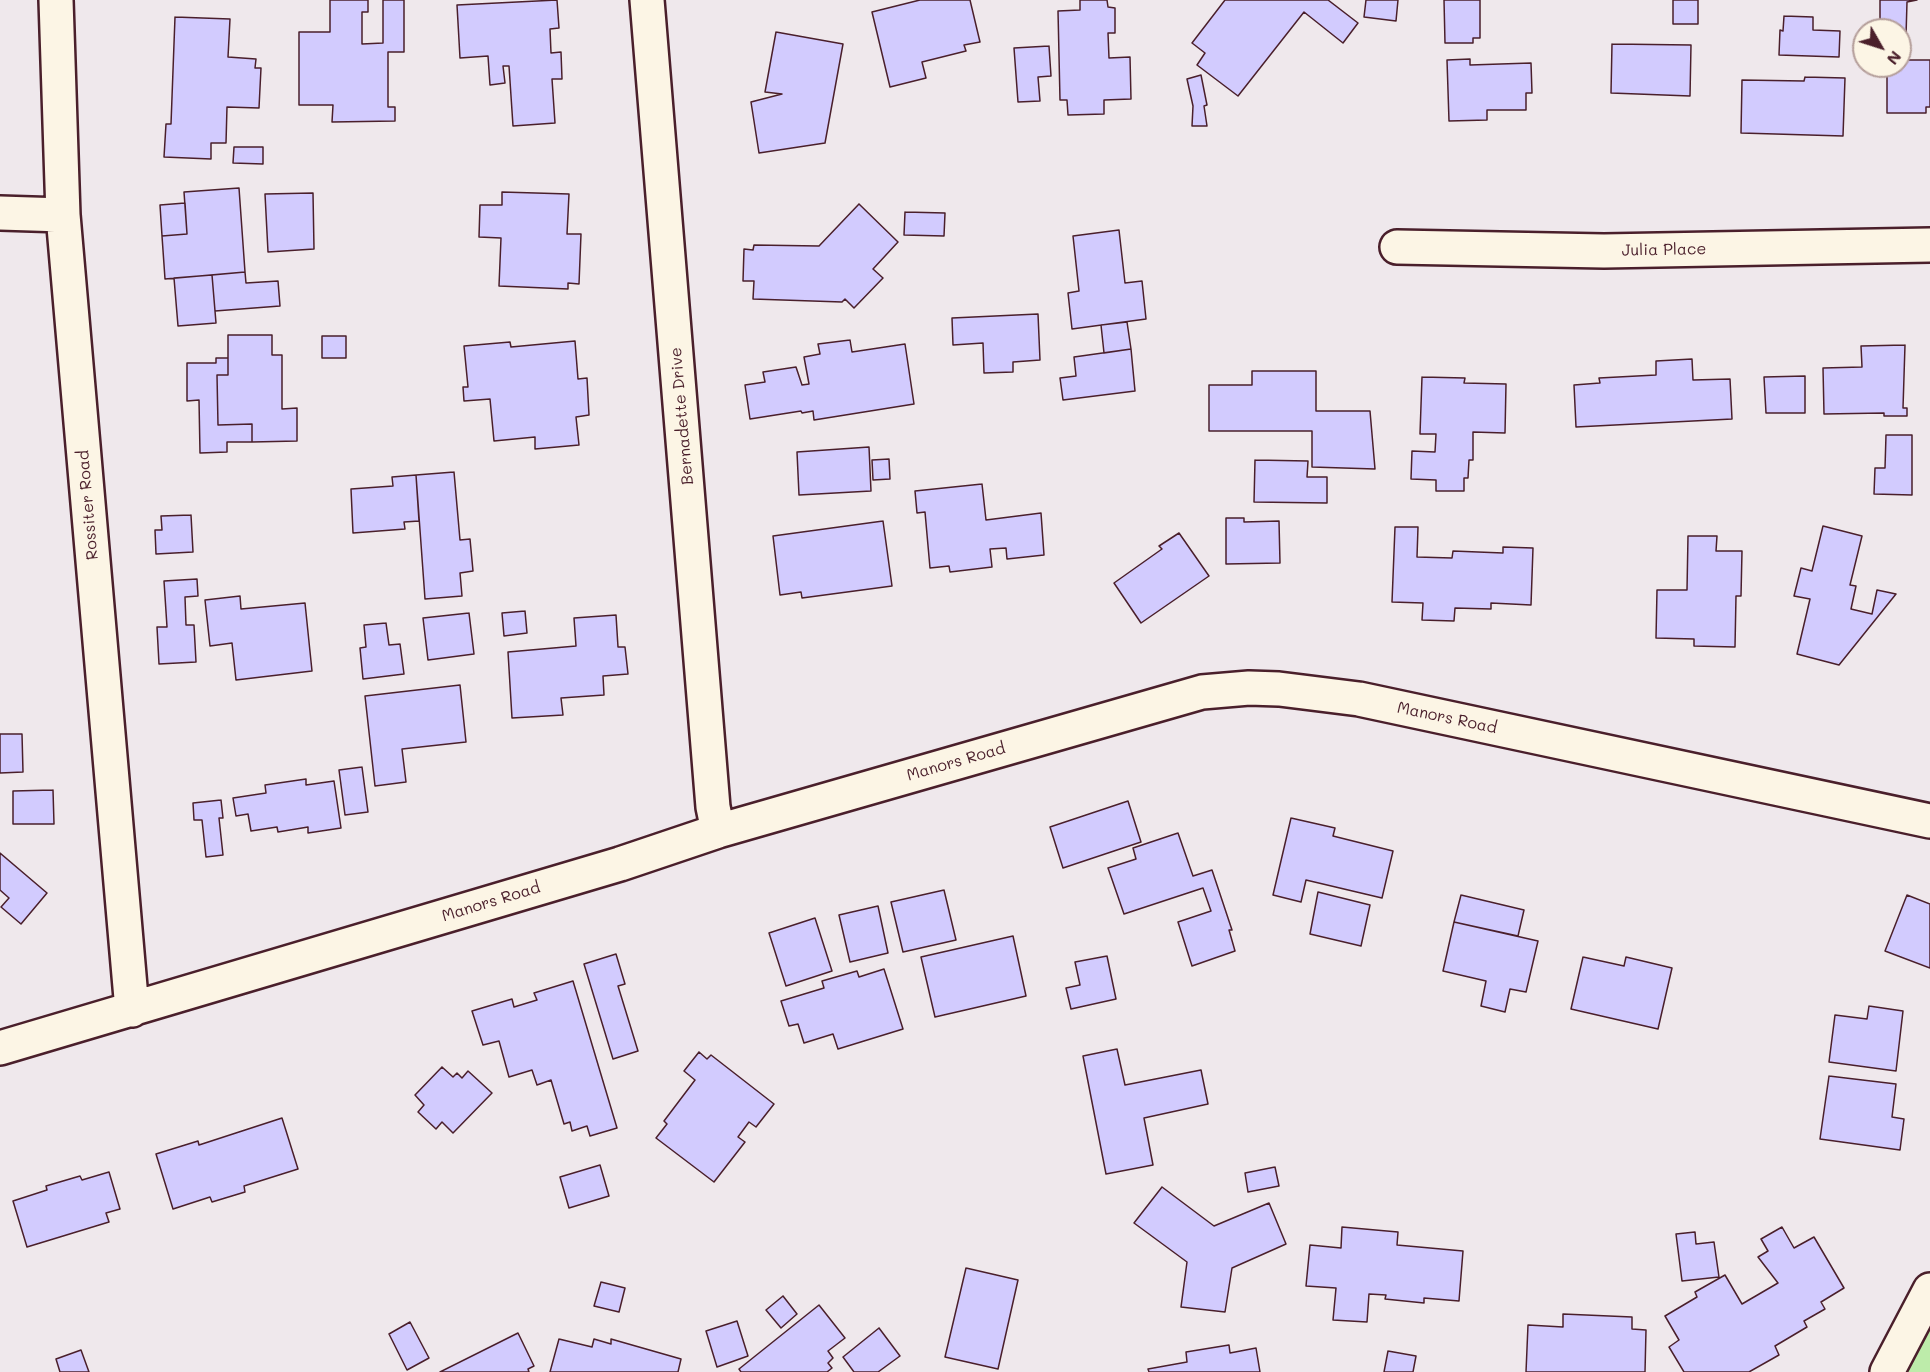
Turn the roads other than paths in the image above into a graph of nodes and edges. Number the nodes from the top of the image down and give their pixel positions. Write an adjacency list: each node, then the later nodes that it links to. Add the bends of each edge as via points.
1 (56, 0): 4 (street, Rossiter Road)
2 (647, 0): 8 (street, Bernadette Drive)
3 (0, 213): 4 (street)
4 (63, 215): 9 (street, Rossiter Road)
5 (1930, 245): 6 (street, Julia Place, via 1604,251)
6 (1397, 248)
7 (1930, 821): 8 (street, Manors Road, via 1359,699 1248,688 1202,692)
8 (718, 831): 9 (street, Manors Road)
9 (132, 1010): 10 (street, Manors Road)
10 (0, 1048)
11 (1930, 1290): 12 (street)
12 (1887, 1372)

